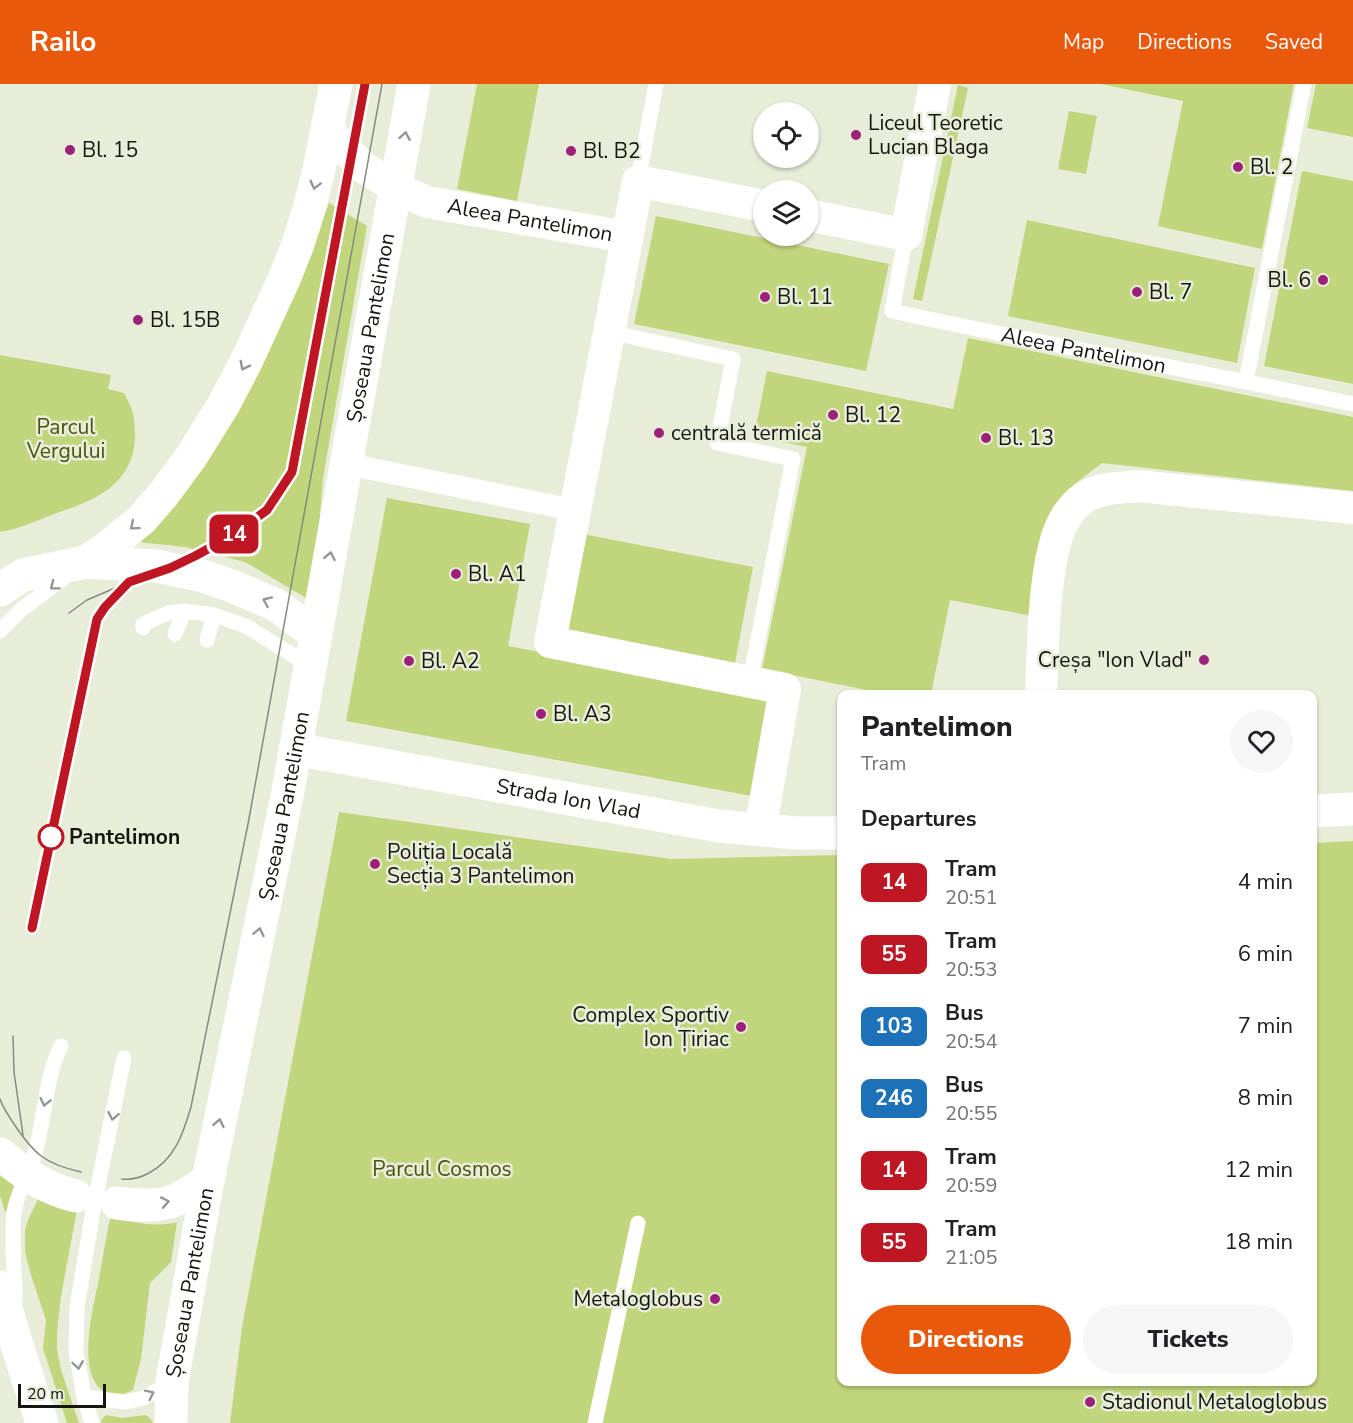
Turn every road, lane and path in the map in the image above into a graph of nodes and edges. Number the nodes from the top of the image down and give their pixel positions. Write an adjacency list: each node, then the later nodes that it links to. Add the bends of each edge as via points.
1 (336, 84): 6 (main road)
2 (414, 84): 8 (main road, Șoseaua Pantelimon, one-way to 2)
3 (657, 84): 7 (lane)
4 (935, 84): 11 (street, Aleea Pantelimon)
5 (1304, 84): 14 (lane)
6 (327, 128): 8 (street, via 366,169); 19 (main road, one-way to 19, via 298,244 224,404 164,495 141,520)
7 (638, 181): 9 (street); 12 (street, Aleea Pantelimon)
8 (396, 188): 12 (street, Aleea Pantelimon, via 427,202); 16 (main road, Șoseaua Pantelimon)
9 (753, 204)
10 (819, 217): 11 (street)
11 (906, 235): 14 (lane, Aleea Pantelimon, via 892,311)
12 (627, 237): 13 (street)
13 (609, 332): 18 (street); 29 (lane, via 733,359 717,443 793,459)
14 (1246, 381): 15 (lane, Aleea Pantelimon)
15 (1353, 404)
16 (347, 464): 18 (street); 26 (main road, Șoseaua Pantelimon, one-way to 16)
17 (1353, 508): 30 (street, via 1138,486 1103,489 1087,495 1074,506 1057,535 1045,603)
18 (574, 510): 29 (street, via 550,642)
19 (86, 562): 20 (main road, one-way to 20); 26 (main road, one-way to 19, via 276,605 200,575 156,566)
20 (11, 587): 24 (lane)
21 (184, 611): 22 (lane); 23 (lane, via 168,613); 25 (lane)
22 (214, 615): 27 (lane); 28 (lane, via 246,626)
23 (142, 628)
24 (0, 631)
25 (175, 634)
26 (315, 634): 28 (main road, Șoseaua Pantelimon)
27 (207, 640)
28 (310, 666): 31 (main road, Șoseaua Pantelimon)
29 (750, 681): 34 (street, via 785,689)
30 (1041, 690)
31 (295, 749): 34 (main road, Strada Ion Vlad, via 719,826); 40 (main road, Șoseaua Pantelimon, one-way to 31)
32 (1353, 809): 33 (main road)
33 (1317, 812)
34 (760, 830): 35 (main road, Strada Ion Vlad)
35 (837, 833)
36 (61, 1046): 39 (lane, one-way to 39)
37 (124, 1058): 47 (lane, one-way to 47, via 77,1307 76,1351)
38 (0, 1154): 39 (main road)
39 (27, 1175): 41 (main road); 45 (lane, via 14,1210)
40 (208, 1180): 42 (main road, one-way to 40, via 170,1202); 46 (main road, Șoseaua Pantelimon)
41 (76, 1196)
42 (117, 1203)
43 (639, 1223): 51 (lane)
44 (0, 1287): 45 (main road)
45 (15, 1340): 48 (main road)
46 (172, 1382): 47 (lane, one-way to 46, via 125,1402 144,1398); 50 (main road, Șoseaua Pantelimon)
47 (84, 1397): 49 (lane)
48 (42, 1423)
49 (92, 1423)
50 (171, 1423)
51 (595, 1423)

